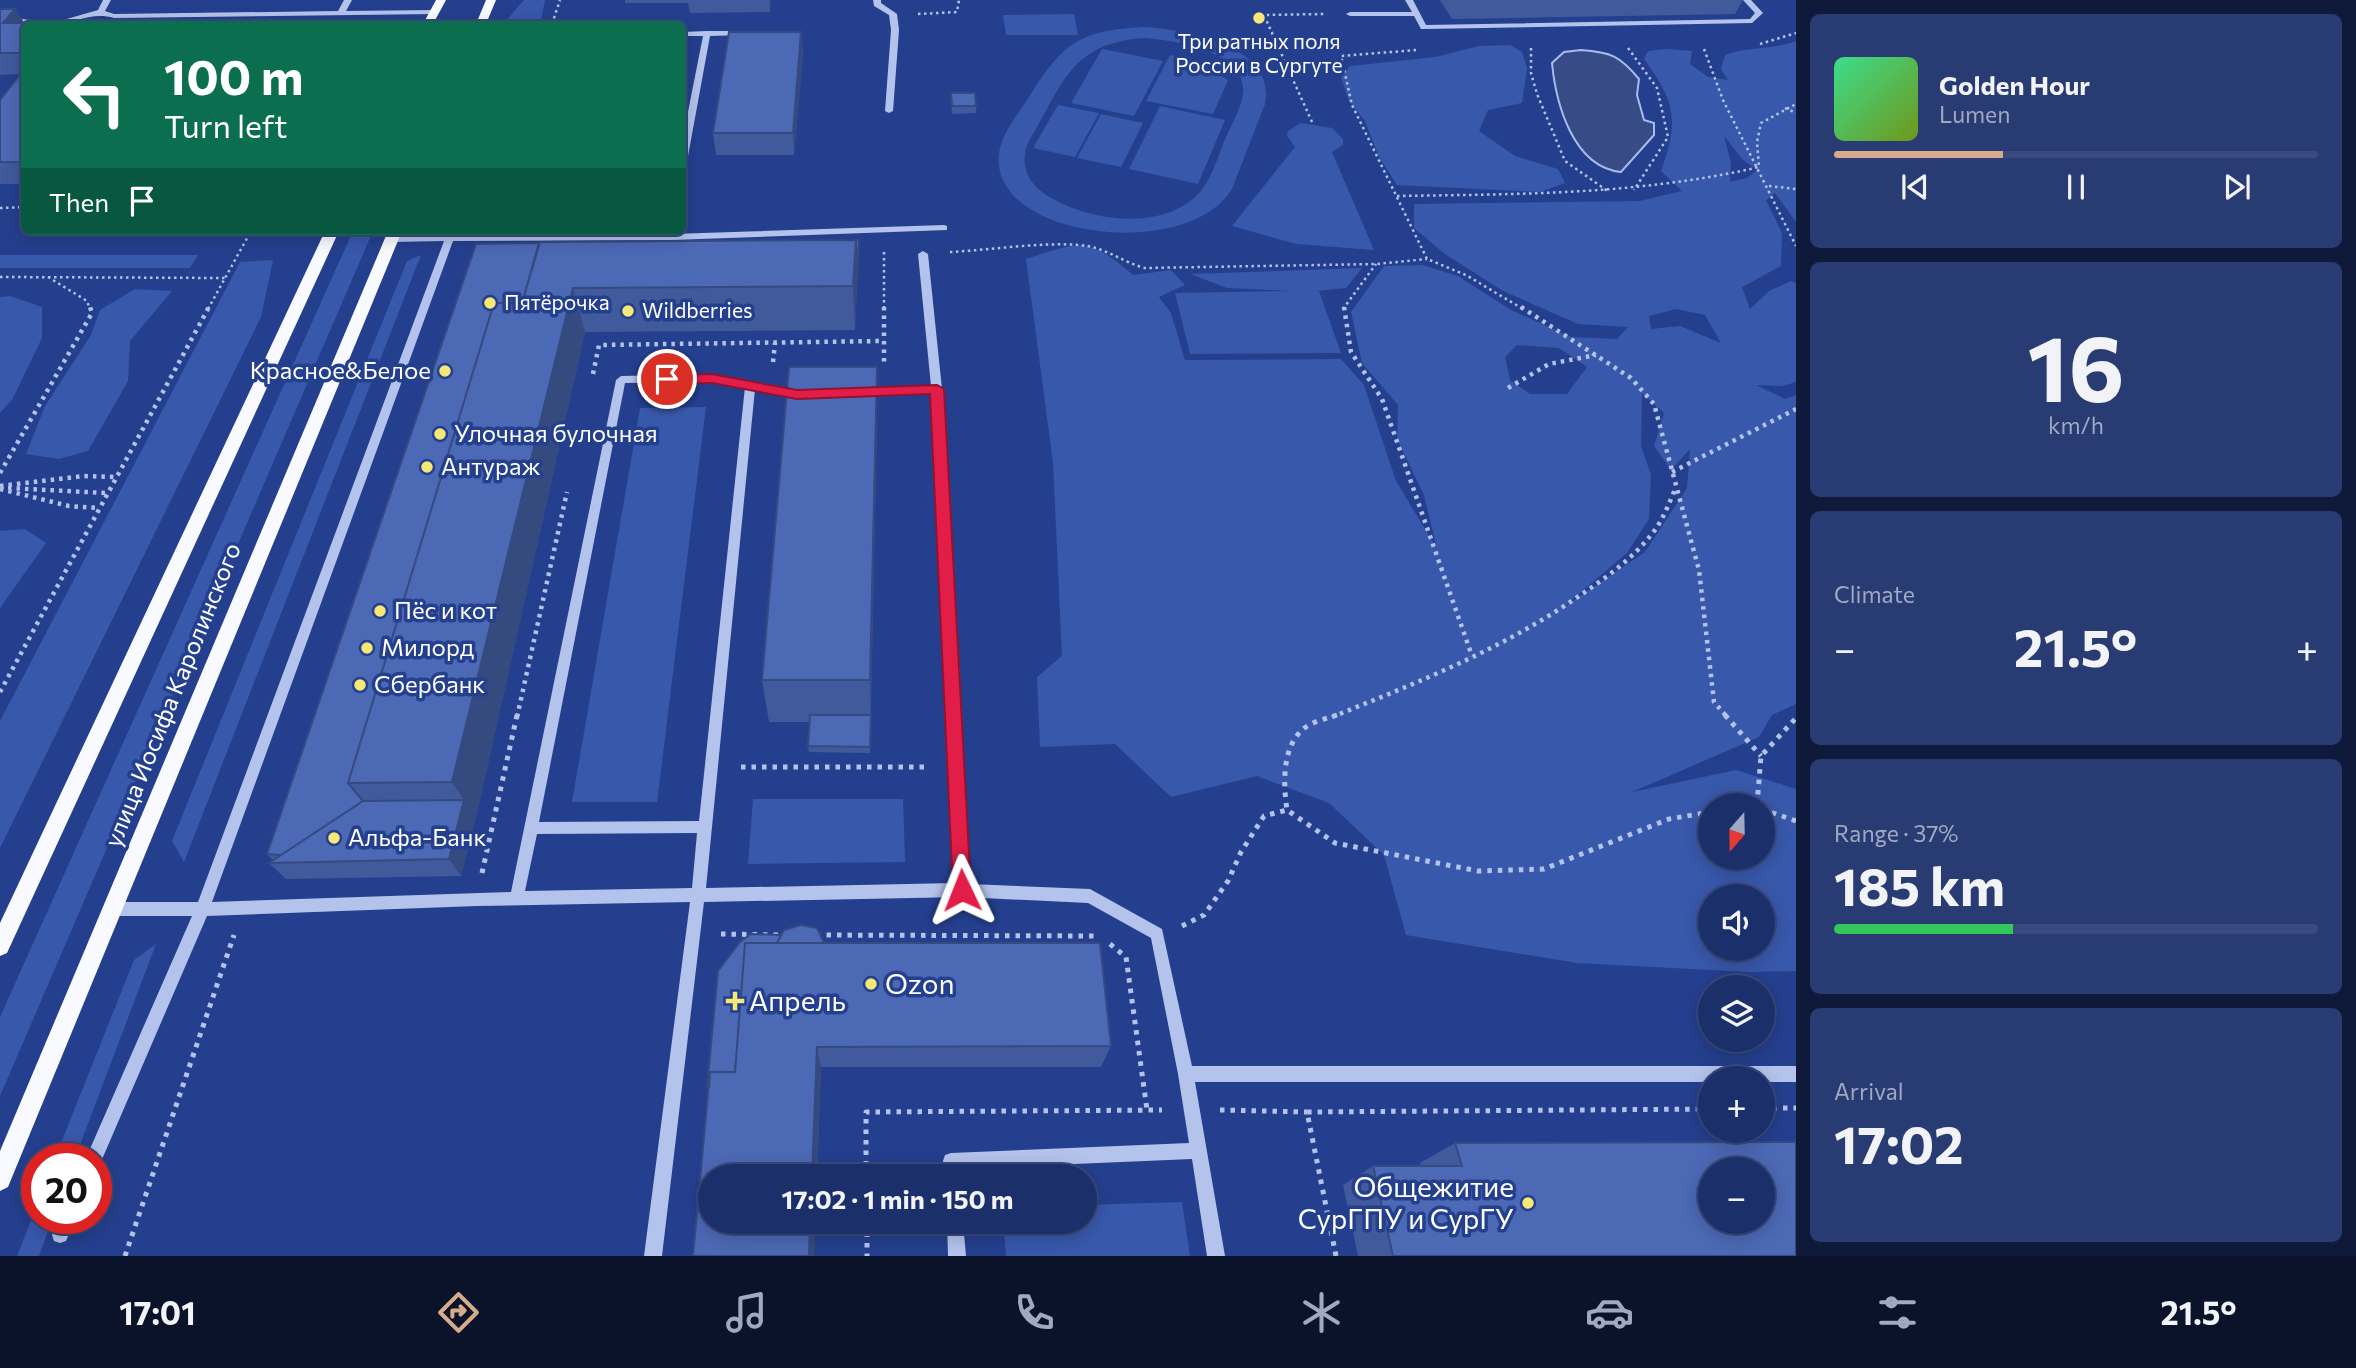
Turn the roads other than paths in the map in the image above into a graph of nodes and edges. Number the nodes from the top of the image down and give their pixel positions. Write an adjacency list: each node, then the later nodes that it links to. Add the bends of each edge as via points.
1 (107, 0): 8 (lane)
2 (348, 0): 10 (lane)
3 (440, 0): 9 (main road)
4 (491, 0): 19 (main road)
5 (877, 0): 23 (lane, via 893,15 895,30)
6 (1409, 0): 13 (lane)
7 (1747, 0): 13 (lane, via 1759,13 1752,21 1424,27)
8 (101, 12): 11 (lane, via 114,16); 16 (lane)
9 (435, 12): 10 (lane); 18 (main road)
10 (341, 13): 11 (lane)
11 (291, 14): 17 (lane)
12 (1350, 14): 13 (lane)
13 (1417, 14)
14 (0, 18): 15 (lane)
15 (22, 21)
16 (66, 21)
17 (285, 21)
18 (430, 21)
19 (482, 21)
20 (753, 32): 21 (lane)
21 (707, 33): 22 (lane); 24 (lane)
22 (686, 34)
23 (889, 111)
24 (686, 146)
25 (944, 228): 26 (lane)
26 (686, 234)
27 (330, 235): 42 (main road, улица Иосифа Каролинского)
28 (393, 235): 40 (main road, улица Иосифа Каролинского)
29 (450, 235): 41 (lane)
30 (923, 254): 32 (lane)
31 (750, 387): 34 (lane); 35 (lane); 36 (lane, via 712,378 621,380)
32 (937, 389): 33 (lane); 37 (lane)
33 (847, 393)
34 (809, 394)
35 (704, 827): 36 (lane); 38 (lane)
36 (531, 828): 39 (lane)
37 (962, 890): 38 (lane); 43 (lane, via 1090,896 1157,934)
38 (698, 896): 39 (lane); 50 (lane)
39 (517, 898): 41 (lane)
40 (113, 909): 41 (lane); 48 (main road, улица Иосифа Каролинского)
41 (202, 910): 45 (lane)
42 (0, 946)
43 (1185, 1074): 44 (lane); 46 (lane)
44 (1796, 1074)
45 (101, 1143)
46 (1198, 1151): 47 (lane); 52 (lane)
47 (951, 1164)
48 (0, 1179)
49 (956, 1234): 51 (lane)
50 (653, 1256)
51 (957, 1256)
52 (1216, 1256)

